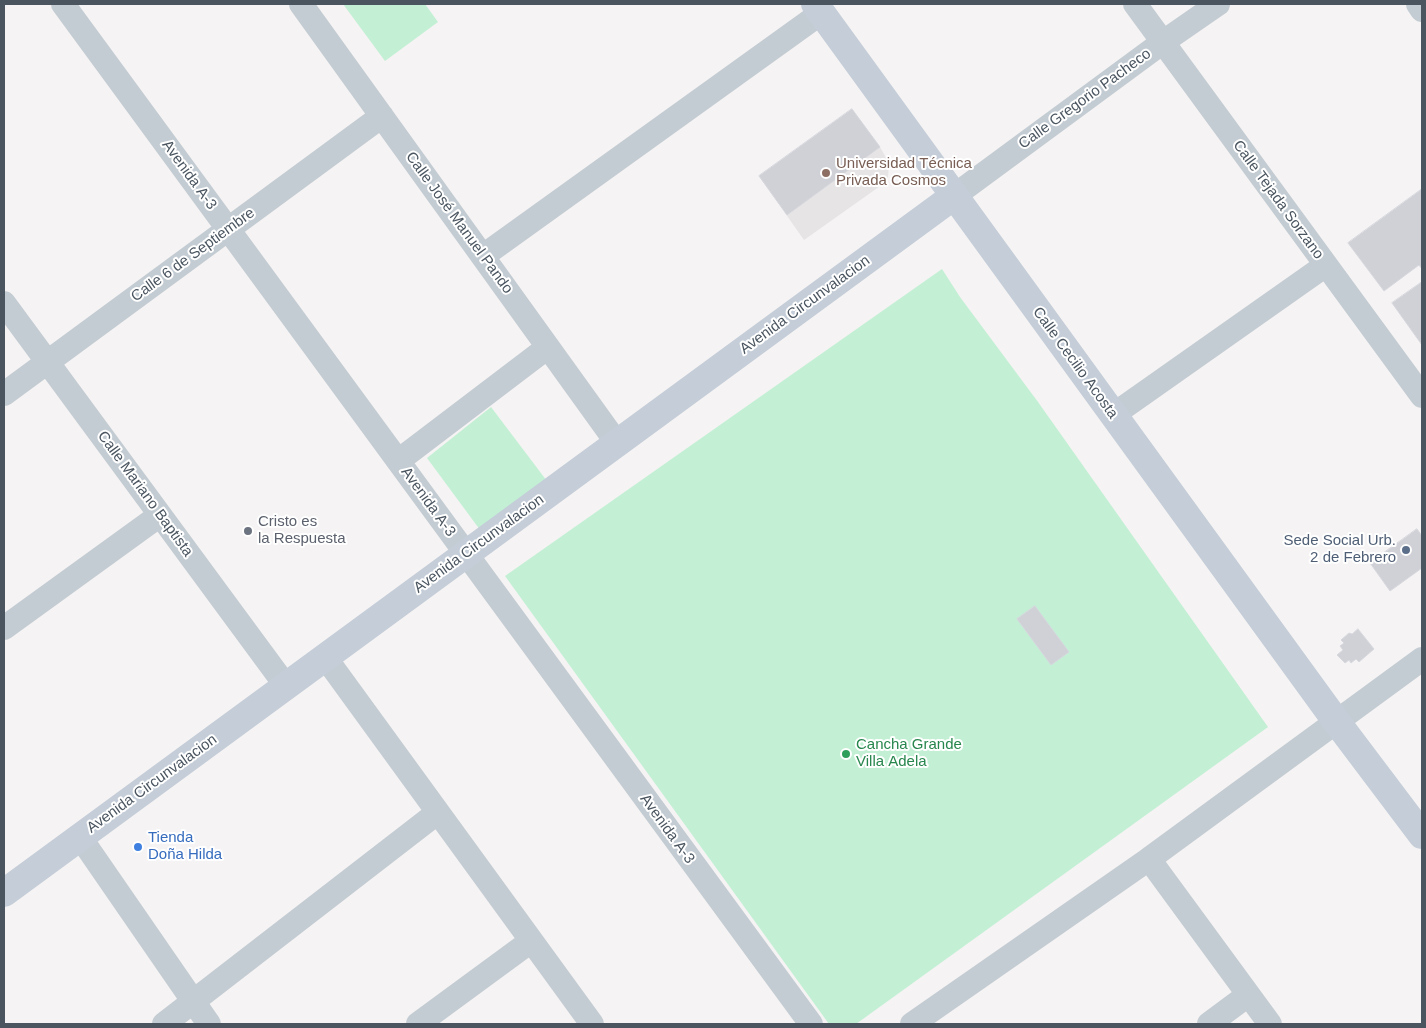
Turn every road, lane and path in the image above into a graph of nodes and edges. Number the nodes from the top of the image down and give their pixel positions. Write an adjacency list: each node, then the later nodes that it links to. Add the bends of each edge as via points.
1 (63, 4): 11 (street, Avenida A-3)
2 (301, 4): 9 (street, Calle José Manuel Pando)
3 (1134, 4): 8 (street, Calle Tejada Sorzano)
4 (1218, 4): 8 (street, Calle Gregorio Pacheco)
5 (1418, 4): 7 (street)
6 (818, 8): 10 (street, Calle Cecilio Acosta); 12 (street)
7 (1422, 10)
8 (1163, 42): 10 (street, Calle Gregorio Pacheco); 13 (street, Calle Tejada Sorzano)
9 (382, 116): 11 (street, Calle 6 de Septiembre); 12 (street, Calle José Manuel Pando)
10 (954, 196): 19 (street, Calle Cecilio Acosta); 20 (street, Avenida Circunvalacion)
11 (228, 229): 16 (street, Calle 6 de Septiembre); 21 (street, Avenida A-3)
12 (483, 256): 15 (street, Calle José Manuel Pando)
13 (1326, 265): 18 (street, Calle Tejada Sorzano); 19 (street)
14 (4, 303): 16 (street, Calle Mariano Baptista)
15 (548, 347): 20 (street, Calle José Manuel Pando); 21 (street)
16 (48, 362): 17 (street, Calle 6 de Septiembre); 22 (street, Calle Mariano Baptista)
17 (4, 394)
18 (1422, 396)
19 (1113, 415): 28 (street, Calle Cecilio Acosta)
20 (617, 443): 23 (street, Avenida Circunvalacion)
21 (398, 461): 23 (street, Avenida A-3)
22 (160, 515): 24 (street); 27 (street, Calle Mariano Baptista)
23 (466, 554): 25 (street, Avenida Circunvalacion); 41 (street, Avenida A-3)
24 (4, 628)
25 (324, 657): 27 (street, Avenida Circunvalacion); 29 (street)
26 (1422, 658): 28 (street)
27 (286, 686): 31 (street, Avenida Circunvalacion)
28 (1336, 721): 30 (street, Calle Cecilio Acosta); 32 (street)
29 (437, 813): 34 (street); 36 (street)
30 (1422, 835)
31 (80, 836): 33 (street, Avenida Circunvalacion); 36 (street)
32 (1149, 859): 35 (street); 42 (street)
33 (4, 893)
34 (531, 941): 39 (street); 40 (street)
35 (1248, 995): 43 (street); 44 (street)
36 (193, 1003): 37 (street); 38 (street)
37 (164, 1024)
38 (209, 1024)
39 (418, 1024)
40 (592, 1024)
41 (811, 1024)
42 (912, 1024)
43 (1209, 1024)
44 (1270, 1024)

